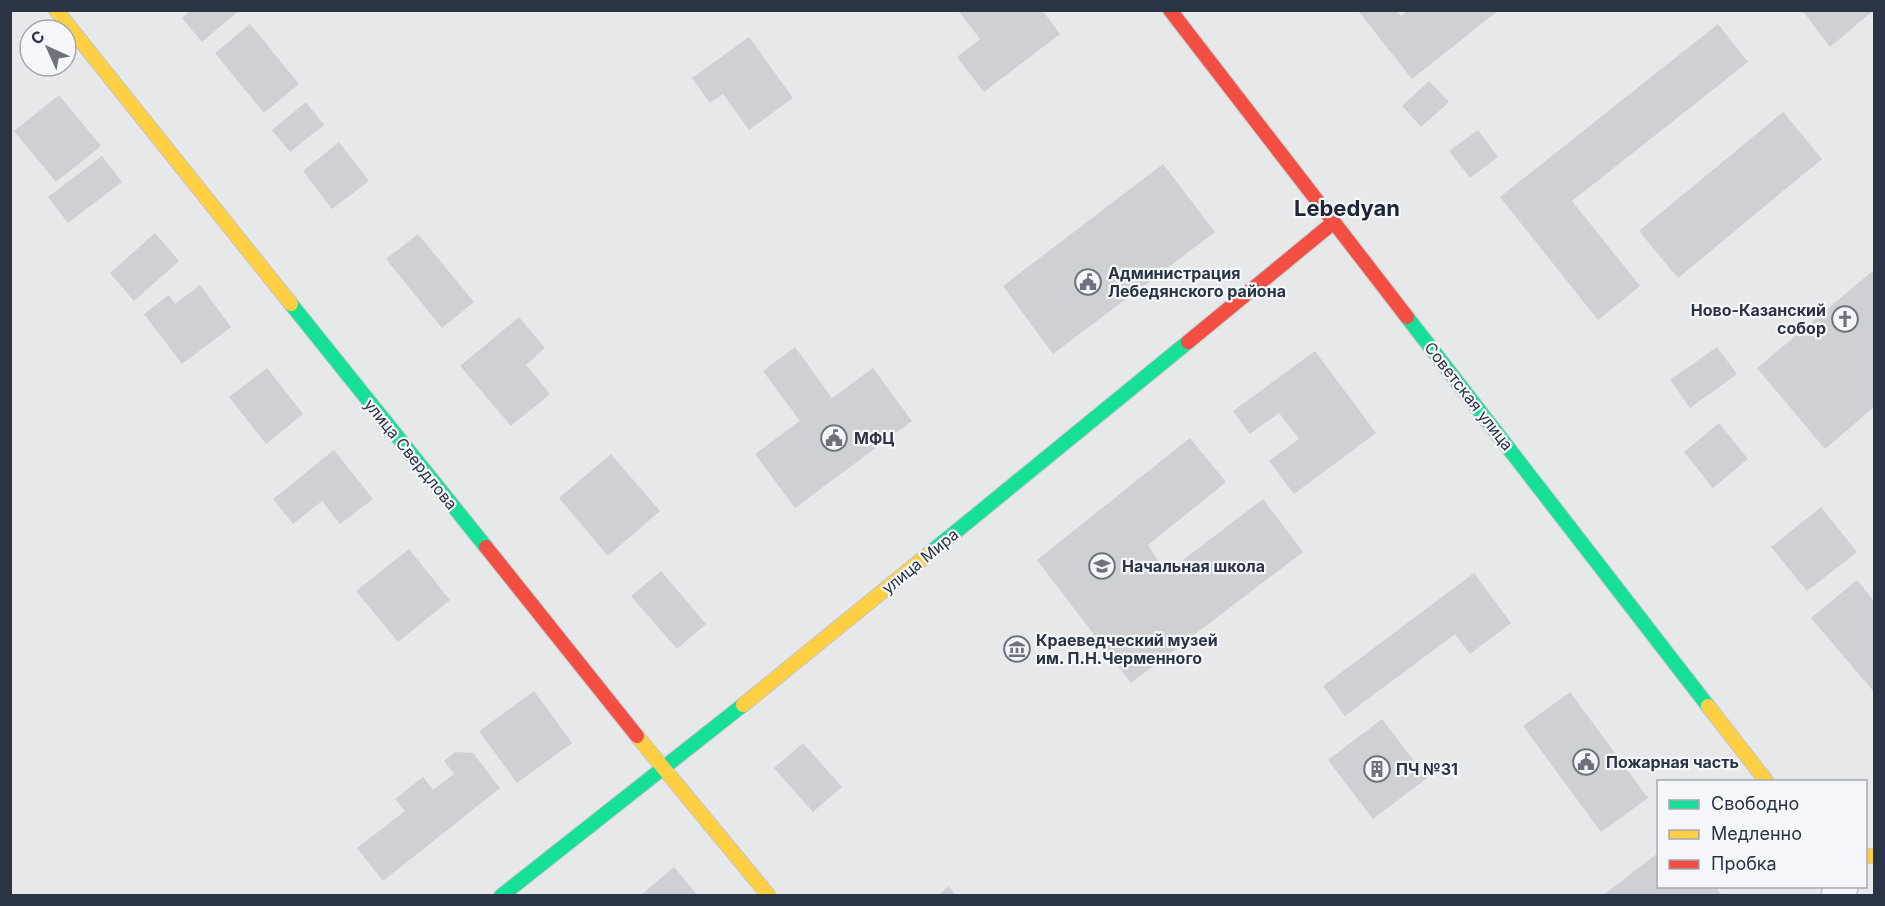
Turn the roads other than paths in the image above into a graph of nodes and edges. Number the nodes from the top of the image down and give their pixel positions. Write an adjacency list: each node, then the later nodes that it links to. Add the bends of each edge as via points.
1 (56, 10): 4 (street, улица Свердлова)
2 (1170, 10): 3 (street, Советская улица)
3 (1334, 222): 4 (street, улица Мира); 5 (street, Советская улица)
4 (664, 770): 6 (street, улица Мира); 7 (street, улица Свердлова)
5 (1765, 780)
6 (501, 896)
7 (769, 896)

